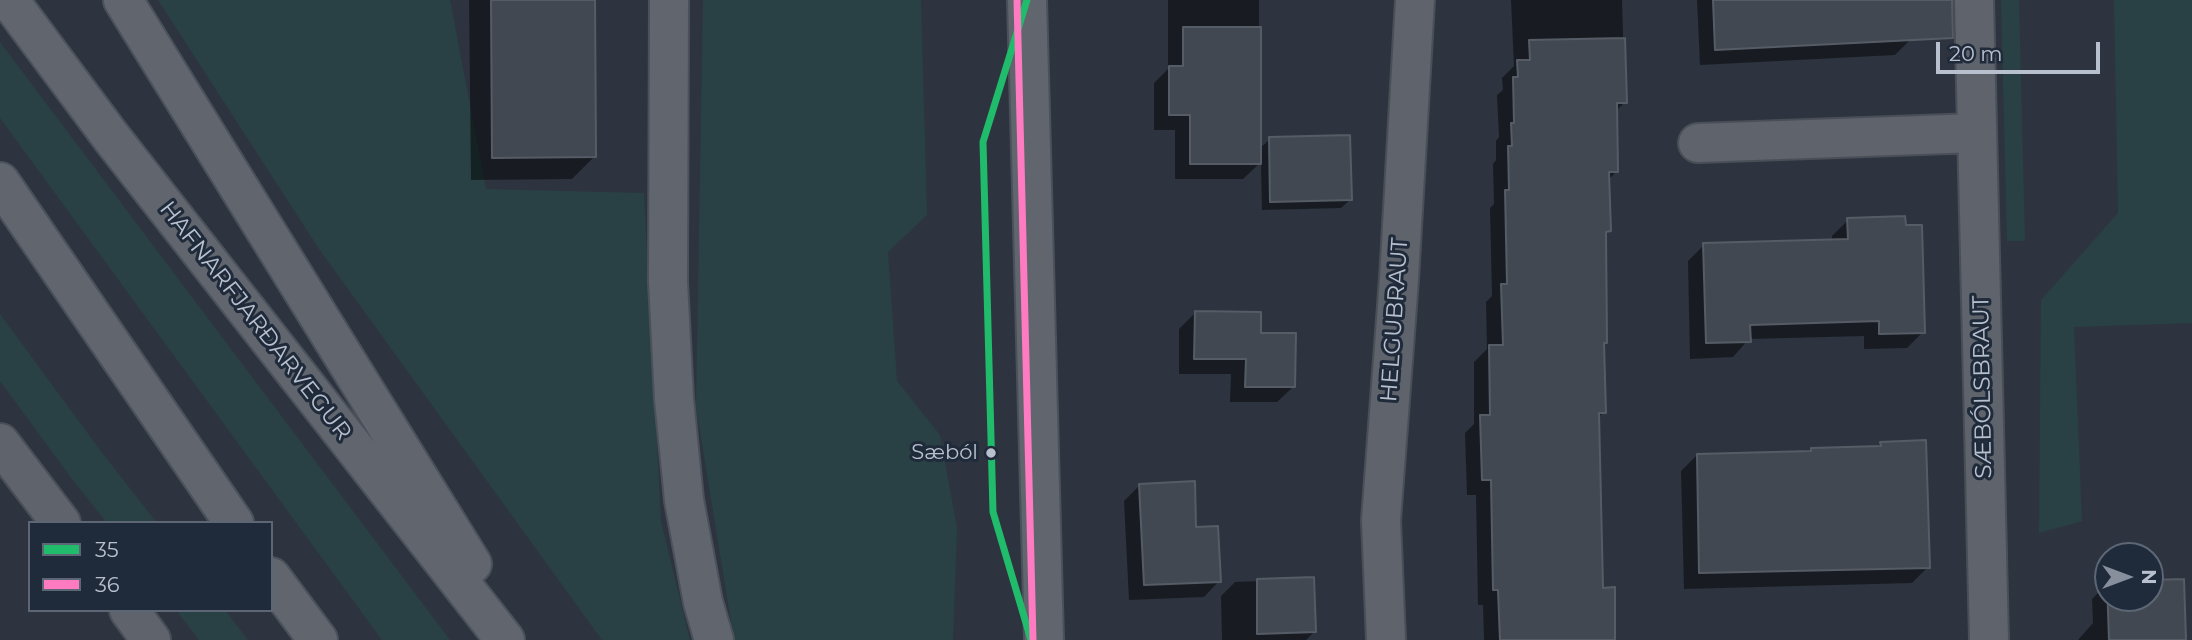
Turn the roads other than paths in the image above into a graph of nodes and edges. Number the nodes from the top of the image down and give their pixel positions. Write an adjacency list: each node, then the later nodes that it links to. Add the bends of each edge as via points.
1 (9, 0): 18 (main road, HAFNARFJARÐARVEGUR)
2 (122, 0): 19 (main road)
3 (669, 0): 20 (main road, via 668,282 674,398 684,500)
4 (1415, 0): 22 (street, HELGUBRAUT, via 1381,520)
5 (1974, 0): 7 (street, SÆBÓLSBRAUT)
6 (1027, 1): 21 (main road)
7 (1977, 133): 8 (street); 23 (street, SÆBÓLSBRAUT)
8 (1698, 143)
9 (0, 182): 12 (main road)
10 (0, 443): 11 (street)
11 (59, 521)
12 (233, 521)
13 (276, 584): 16 (main road); 17 (main road)
14 (130, 612): 15 (street)
15 (151, 640)
16 (309, 640)
17 (318, 640)
18 (505, 640)
19 (519, 640)
20 (714, 640)
21 (1044, 640)
22 (1386, 640)
23 (1989, 640)

